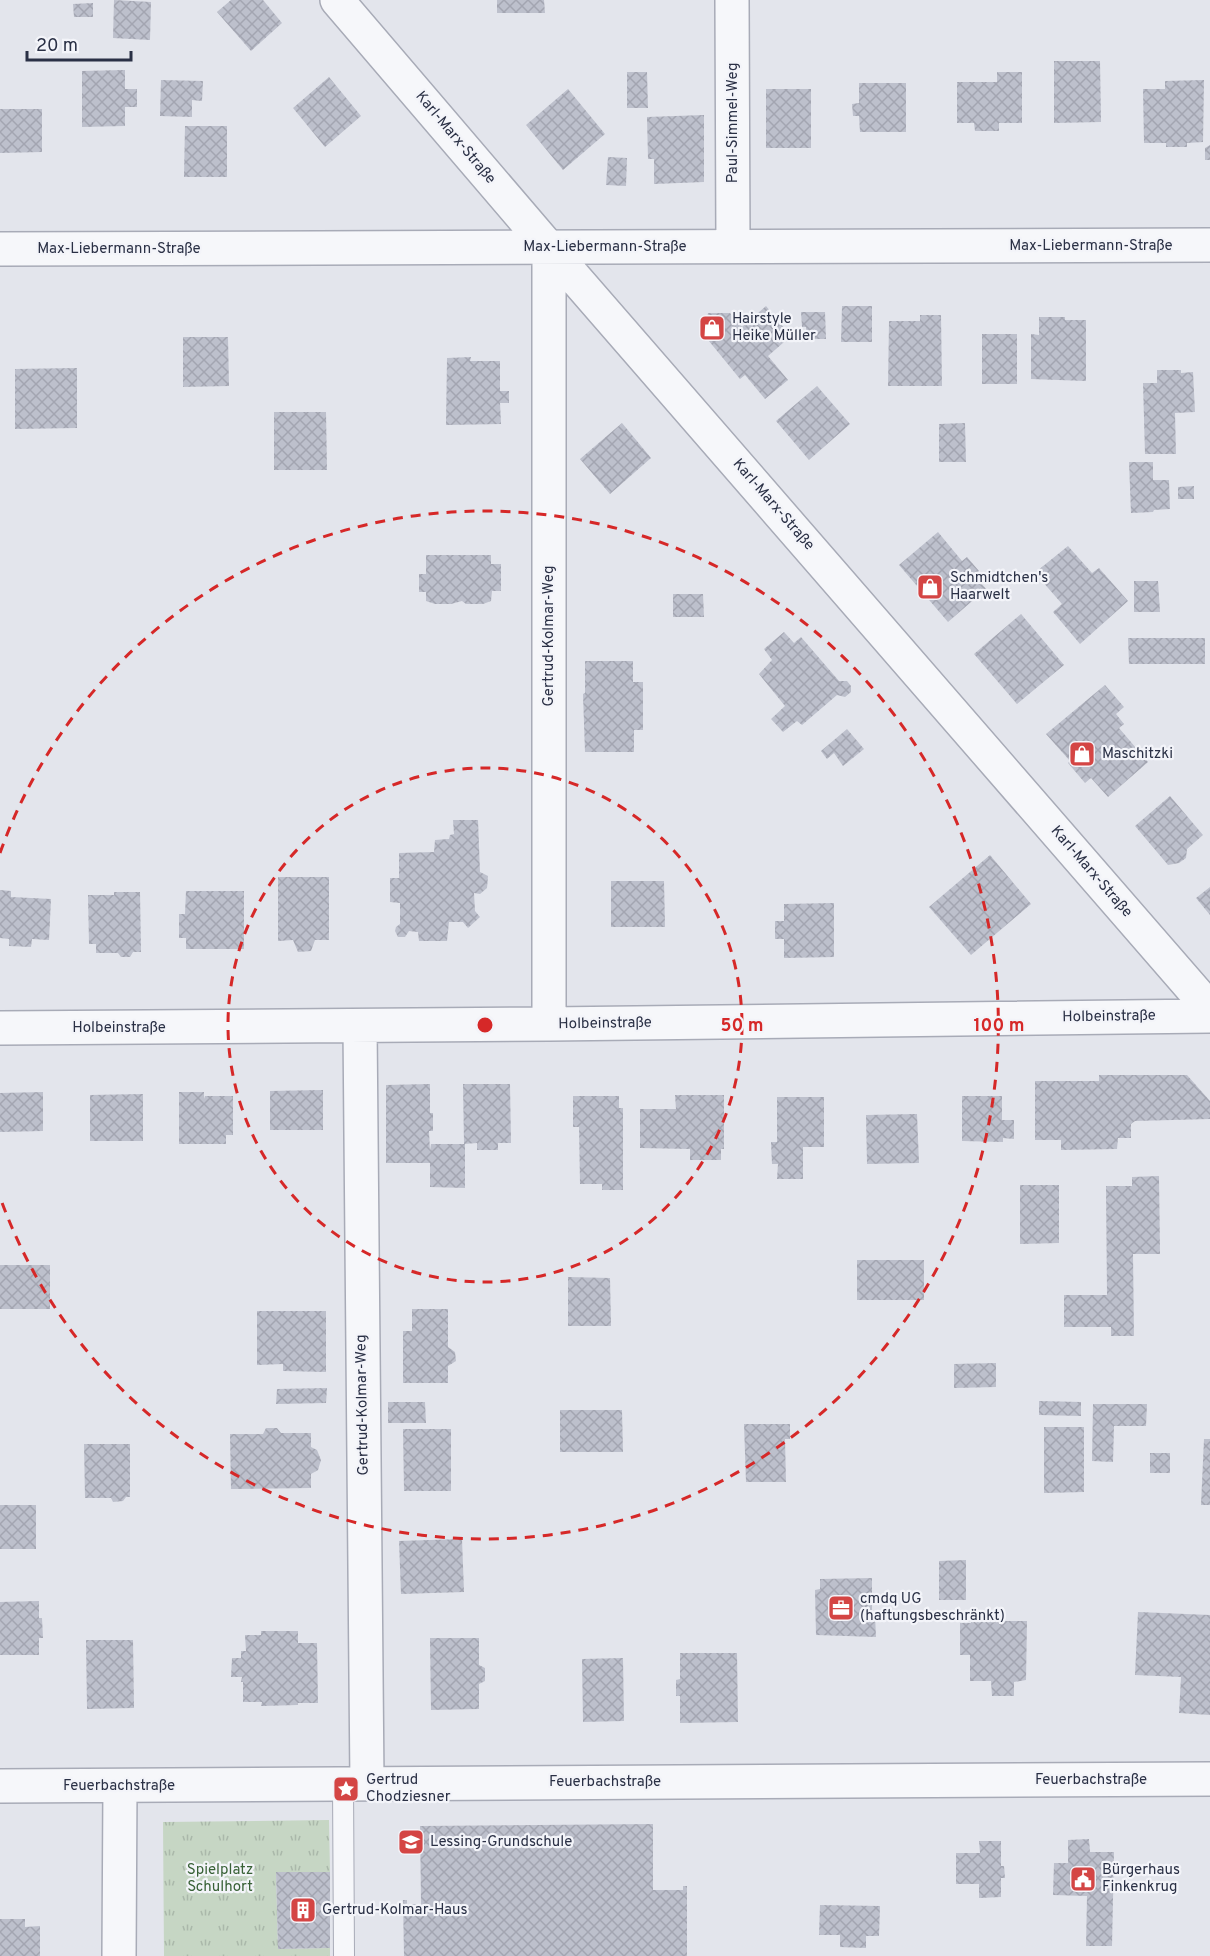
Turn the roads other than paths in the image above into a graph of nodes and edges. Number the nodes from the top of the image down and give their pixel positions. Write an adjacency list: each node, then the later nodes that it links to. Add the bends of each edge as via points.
1 (337, 0): 5 (street, Karl-Marx-Straße)
2 (732, 0): 4 (street, Paul-Simmel-Weg)
3 (1210, 245): 4 (street, Max-Liebermann-Straße)
4 (733, 246): 5 (street, Max-Liebermann-Straße)
5 (549, 248): 6 (street, Max-Liebermann-Straße); 7 (street, Karl-Marx-Straße); 9 (street, Gertrud-Kolmar-Weg)
6 (0, 249)
7 (1210, 1009)
8 (1210, 1016): 9 (street, Holbeinstraße)
9 (549, 1024): 10 (street, Holbeinstraße)
10 (360, 1026): 11 (street, Holbeinstraße); 13 (street, Gertrud-Kolmar-Weg)
11 (0, 1028)
12 (1210, 1779): 13 (street, Feuerbachstraße)
13 (355, 1783): 15 (street, Feuerbachstraße); 17 (lane)
14 (0, 1786): 15 (street, Feuerbachstraße)
15 (120, 1786): 16 (street)
16 (119, 1956)
17 (344, 1956)

